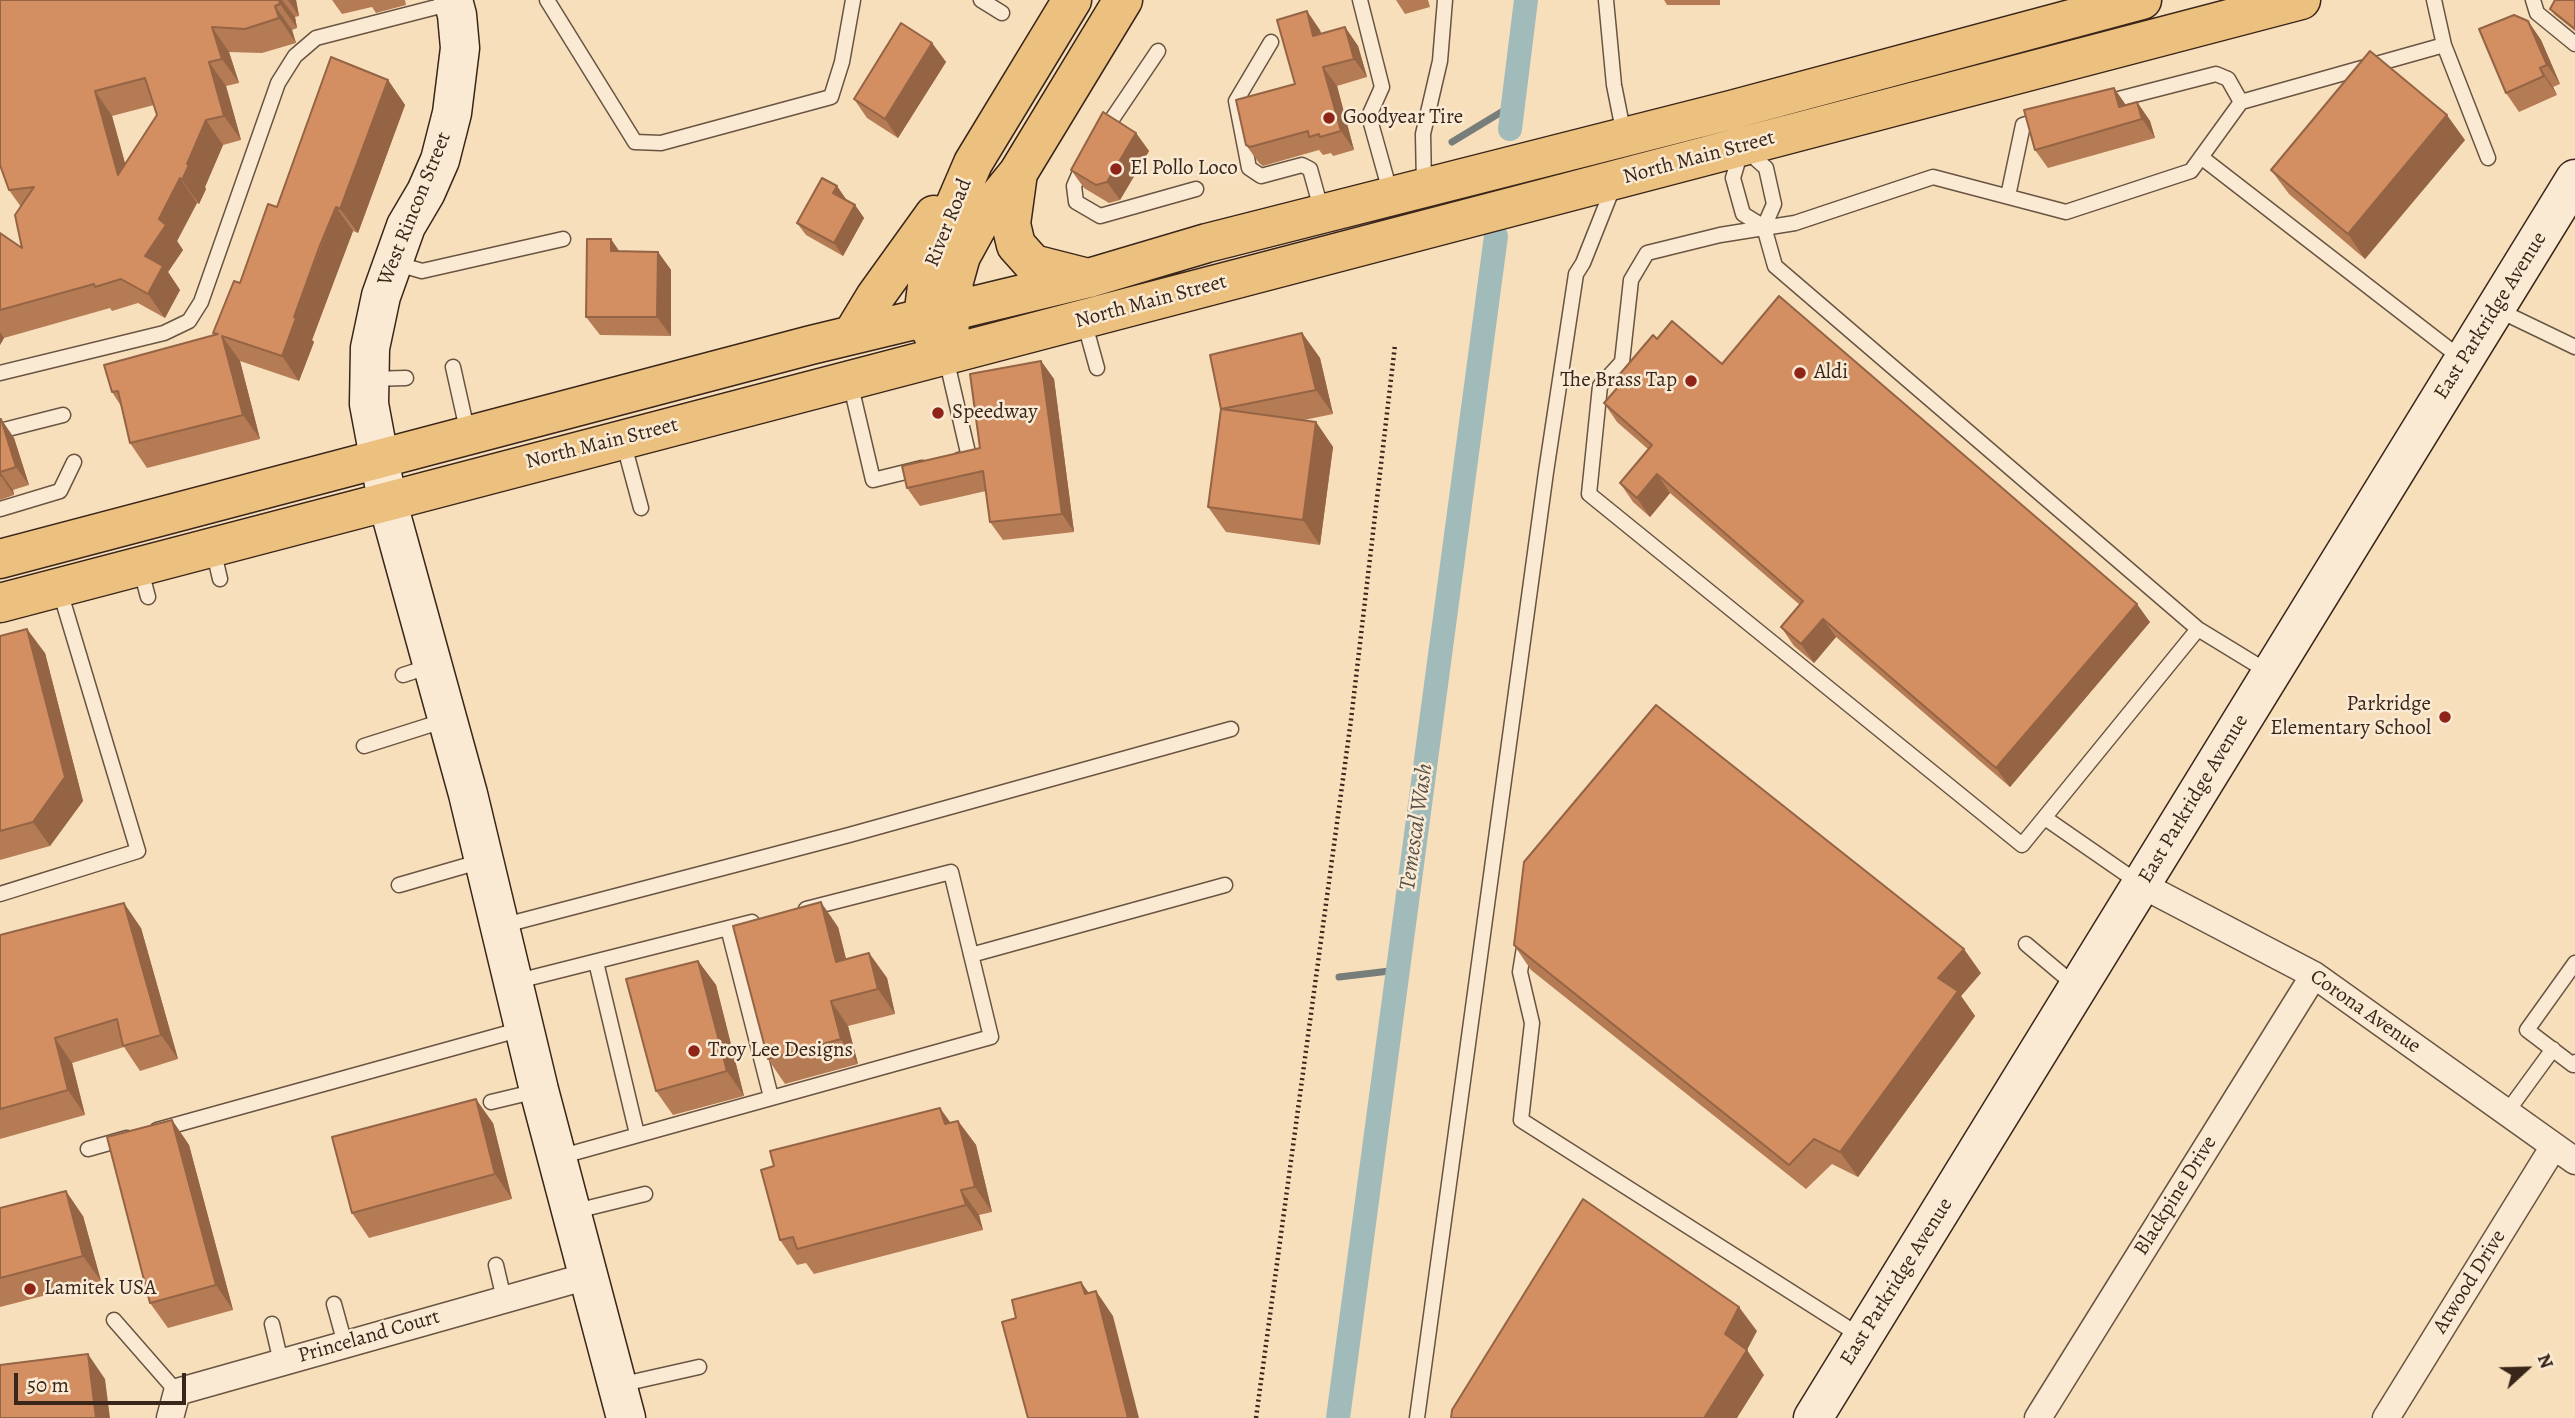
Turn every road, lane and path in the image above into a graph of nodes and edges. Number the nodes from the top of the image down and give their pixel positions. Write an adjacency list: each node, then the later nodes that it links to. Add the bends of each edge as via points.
1 (547, 0): 2 (lane, via 635,142 661,143 831,97)
2 (853, 0)
3 (981, 0): 14 (lane)
4 (1072, 0): 26 (main road, River Road)
5 (1123, 0): 27 (main road, River Road)
6 (1360, 0): 31 (lane, via 1382,87 1369,116)
7 (1446, 0): 31 (lane, via 1440,61)
8 (1606, 0): 23 (lane, via 1614,85)
9 (2142, 0): 22 (main road, North Main Street)
10 (2301, 0): 22 (main road, North Main Street)
11 (2434, 0): 17 (lane)
12 (2533, 0): 16 (lane, via 2537,13)
13 (457, 1): 36 (street, West Rincon Street, via 460,48 450,125 432,180); 48 (lane, via 316,38 295,56 278,83 201,302 189,321 164,333)
14 (1002, 13)
15 (1271, 42): 33 (lane, via 1236,101 1249,168 1261,176 1301,165 1310,169)
16 (2575, 44)
17 (2444, 45): 19 (lane); 25 (lane)
18 (1158, 51): 30 (lane, via 1085,159 1073,186 1076,202 1100,216)
19 (2241, 102): 20 (lane, via 2228,79 2216,74); 24 (lane)
20 (2086, 107)
21 (2060, 114): 32 (lane, via 2023,125)
22 (1736, 128): 23 (main road, North Main Street); 29 (main road, North Main Street); 34 (lane, via 1766,168 1774,204); 34 (lane, via 1734,178 1742,214)
23 (1611, 139): 31 (main road, North Main Street)
24 (2201, 157): 32 (lane, via 2190,171 2066,212); 45 (lane)
25 (2488, 158)
26 (973, 163): 39 (main road, River Road, via 930,263); 41 (main road)
27 (1018, 173): 37 (main road, via 1011,224 1017,245 1033,264); 39 (main road, River Road, via 983,216)
28 (2575, 179): 38 (street, East Parkridge Avenue)
29 (1612, 181): 40 (main road, North Main Street); 114 (lane, via 1576,274)
30 (1196, 189)
31 (1410, 191): 33 (main road, North Main Street)
32 (2008, 196): 34 (lane, via 1933,177 1795,223)
33 (1322, 214): 37 (main road, North Main Street)
34 (1764, 227): 64 (lane, via 1775,266); 69 (lane, via 1647,253 1631,280 1622,362 1600,386 1589,494 2022,845)
35 (563, 239): 36 (lane, via 422,271)
36 (391, 262): 50 (street, West Rincon Street, via 374,320)
37 (1090, 278): 39 (main road, North Main Street)
38 (2495, 309): 43 (lane); 45 (street, East Parkridge Avenue)
39 (938, 313): 41 (main road, North Main Street); 44 (main road, River Road)
40 (1083, 320): 44 (main road, North Main Street); 47 (lane)
41 (852, 335): 54 (main road, North Main Street)
42 (1395, 345): 113 (path, via 1352,720)
43 (2575, 347)
44 (946, 356): 51 (main road, North Main Street); 51 (lane, via 970,457 873,480)
45 (2463, 360): 65 (street, East Parkridge Avenue)
46 (453, 368): 54 (lane)
47 (1097, 368)
48 (0, 373)
49 (406, 378): 50 (lane)
50 (368, 379): 56 (street, West Rincon Street)
51 (849, 381): 55 (main road, North Main Street)
52 (63, 415): 53 (lane)
53 (0, 431)
54 (468, 434): 56 (main road, North Main Street)
55 (623, 439): 58 (main road, North Main Street); 59 (lane)
56 (378, 458): 58 (street, West Rincon Street); 61 (main road, North Main Street)
57 (74, 462): 60 (lane, via 60,491)
58 (387, 500): 62 (main road, North Main Street, via 216,563 144,582); 66 (street, West Rincon Street, via 418,670)
59 (640, 508)
60 (0, 509)
61 (0, 559)
62 (59, 587): 63 (main road, North Main Street); 74 (lane, via 138,851)
63 (0, 603)
64 (2198, 629): 65 (lane); 69 (lane)
65 (2271, 674): 73 (street, East Parkridge Avenue)
66 (447, 720): 68 (lane); 70 (street, West Rincon Street)
67 (1231, 729): 78 (lane)
68 (363, 746)
69 (2045, 818): 73 (lane)
70 (483, 861): 71 (lane); 78 (street, West Rincon Street)
71 (399, 885)
72 (1225, 885): 81 (lane)
73 (2142, 885): 84 (street, Corona Avenue); 86 (street, East Parkridge Avenue)
74 (0, 894)
75 (794, 912): 81 (lane, via 951,872)
76 (768, 918): 79 (lane)
77 (1527, 920): 106 (lane, via 1520,972 1532,1023 1521,1120)
78 (499, 926): 85 (street, West Rincon Street)
79 (728, 928): 82 (lane); 91 (lane)
80 (2026, 944): 86 (lane)
81 (971, 956): 91 (lane, via 991,1037)
82 (596, 962): 85 (lane); 94 (lane)
83 (2575, 963): 88 (lane, via 2527,1030)
84 (2314, 975): 93 (street, Corona Avenue); 116 (street, Blackpine Drive)
85 (513, 983): 87 (street, West Rincon Street)
86 (2078, 988): 106 (street, East Parkridge Avenue)
87 (523, 1029): 90 (street, West Rincon Street); 95 (lane)
88 (2553, 1049): 89 (lane, via 2573,1065); 93 (lane)
89 (2575, 1062)
90 (538, 1090): 92 (lane); 97 (street, West Rincon Street)
91 (771, 1097): 94 (lane)
92 (491, 1102)
93 (2507, 1112): 96 (street, Corona Avenue)
94 (637, 1134): 97 (lane)
95 (88, 1149)
96 (2565, 1154): 117 (street, Atwood Drive)
97 (556, 1157): 99 (street, West Rincon Street)
98 (645, 1194): 99 (lane)
99 (570, 1212): 101 (street, West Rincon Street)
100 (496, 1265): 102 (lane)
101 (588, 1276): 102 (street, Princeland Court); 111 (street, West Rincon Street)
102 (504, 1299): 107 (street, Princeland Court)
103 (334, 1304): 107 (lane)
104 (114, 1320): 110 (lane)
105 (272, 1324): 108 (lane)
106 (1863, 1337): 115 (street, East Parkridge Avenue)
107 (345, 1344): 108 (street, Princeland Court)
108 (281, 1362): 110 (street, Princeland Court)
109 (699, 1367): 111 (lane)
110 (177, 1392): 112 (street)
111 (622, 1402)
112 (170, 1418)
113 (1256, 1418)
114 (1417, 1418)
115 (1813, 1418)
116 (2038, 1418)
117 (2386, 1418)

